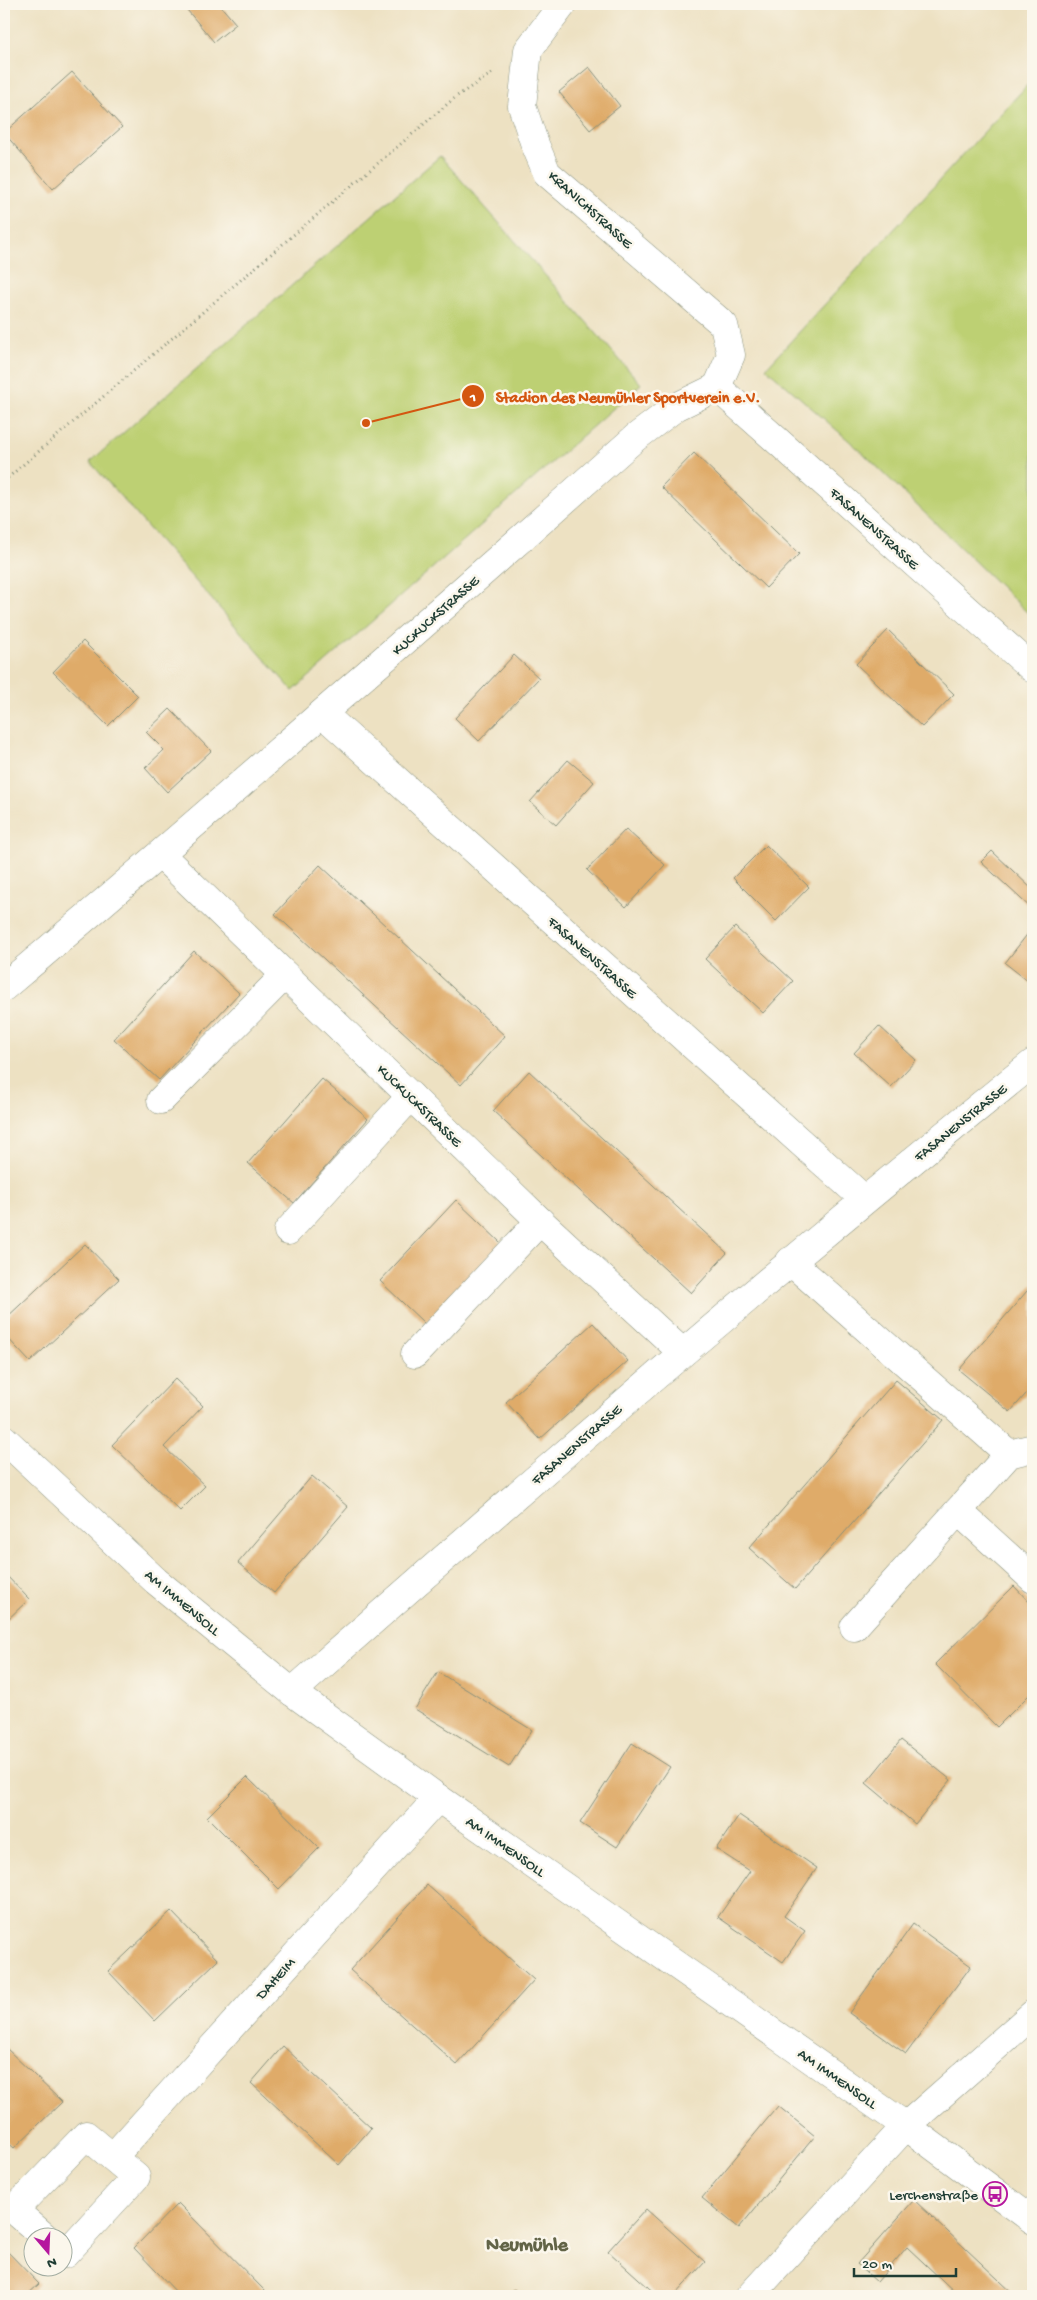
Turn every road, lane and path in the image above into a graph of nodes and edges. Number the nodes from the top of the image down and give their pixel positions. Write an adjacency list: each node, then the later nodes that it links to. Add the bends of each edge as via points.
1 (563, 4): 2 (street)
2 (528, 50): 3 (street, KRANICHSTRASSE, via 522,106 548,173 724,325 731,355); 4 (path, via 457,96)
3 (717, 387): 5 (street, FASANENSTRASSE); 6 (street, KUCKUCKSTRASSE, via 676,407 635,438)
4 (4, 482)
5 (1033, 669)
6 (323, 714): 7 (street, KUCKUCKSTRASSE); 13 (street, FASANENSTRASSE)
7 (161, 855): 8 (street, KUCKUCKSTRASSE); 9 (street, KUCKUCKSTRASSE)
8 (285, 975): 11 (street, KUCKUCKSTRASSE); 12 (street)
9 (4, 987)
10 (1033, 1063): 13 (street, FASANENSTRASSE)
11 (410, 1096): 14 (street, KUCKUCKSTRASSE); 15 (street)
12 (161, 1100)
13 (864, 1199): 16 (street, FASANENSTRASSE)
14 (540, 1221): 17 (street, KUCKUCKSTRASSE); 18 (street)
15 (288, 1232)
16 (790, 1261): 17 (street, FASANENSTRASSE); 20 (street)
17 (682, 1352): 24 (street, FASANENSTRASSE)
18 (415, 1354)
19 (4, 1439): 24 (street, AM IMMENSOLL, via 156,1581)
20 (1021, 1451): 21 (street)
21 (958, 1512): 22 (street); 23 (street)
22 (1033, 1580)
23 (854, 1627)
24 (292, 1692): 25 (street, AM IMMENSOLL)
25 (438, 1798): 27 (street, AM IMMENSOLL); 28 (street, DAHEIM)
26 (1033, 2014): 27 (street)
27 (906, 2126): 29 (street, AM IMMENSOLL); 32 (street)
28 (113, 2157): 30 (street, via 86,2134 14,2210); 31 (street, via 136,2177)
29 (1033, 2220)
30 (35, 2228)
31 (72, 2246)
32 (750, 2296)

